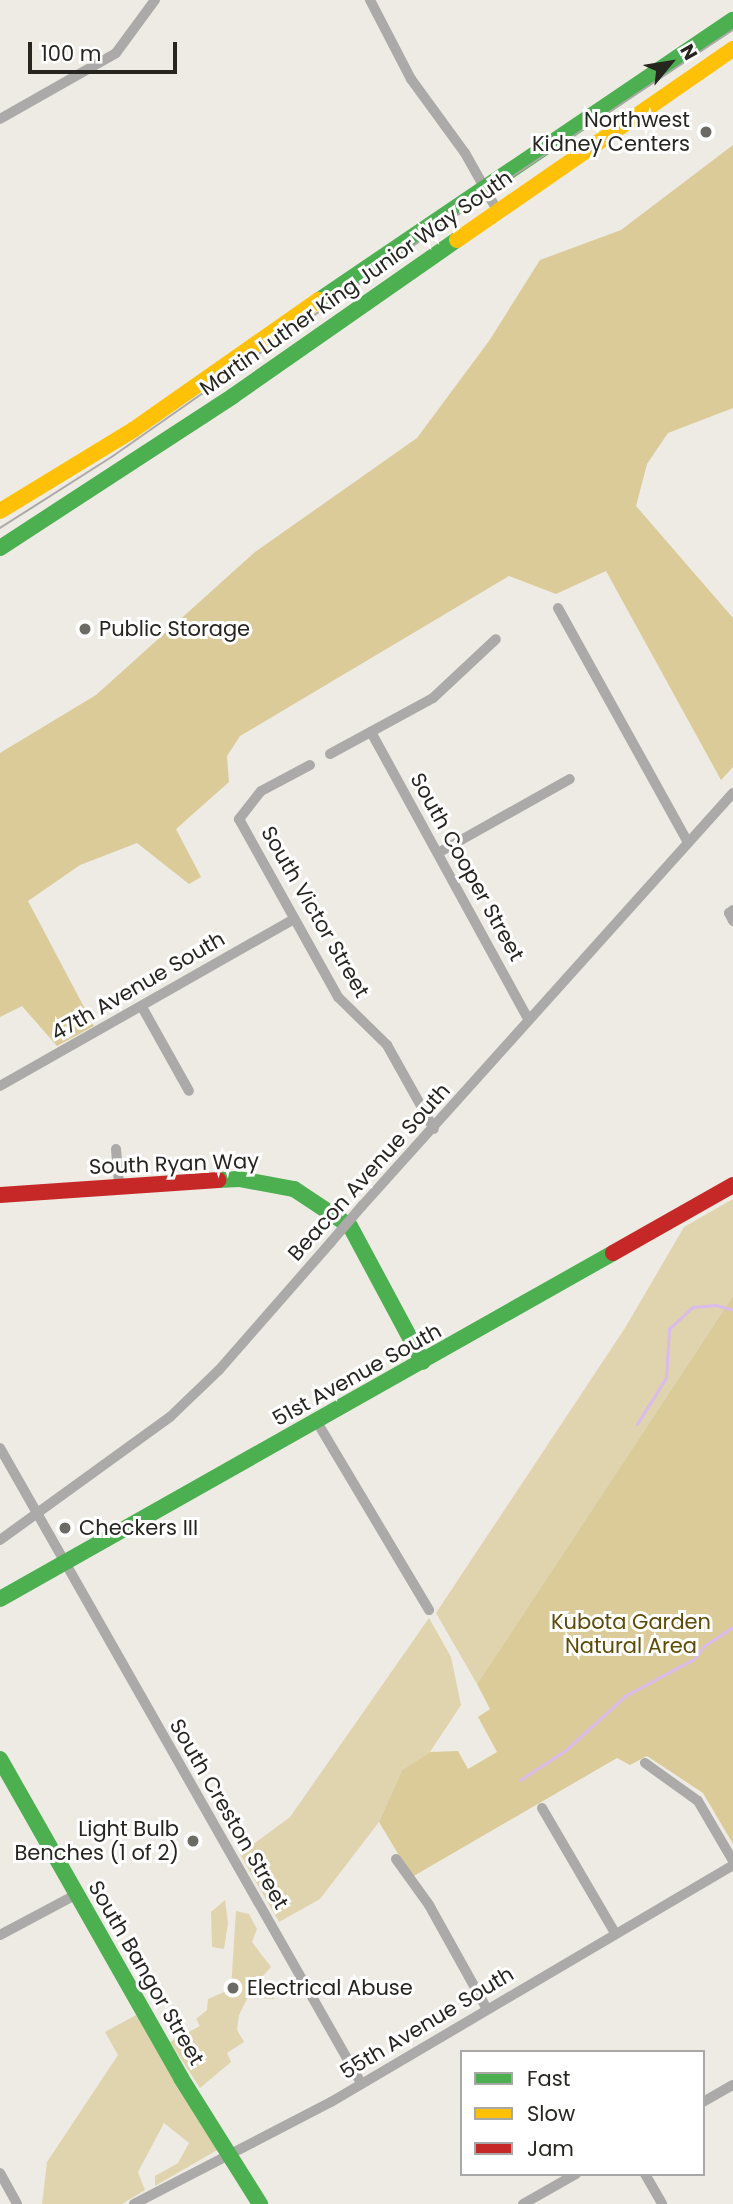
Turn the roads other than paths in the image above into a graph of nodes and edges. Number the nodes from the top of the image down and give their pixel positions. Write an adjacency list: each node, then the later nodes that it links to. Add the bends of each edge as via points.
1 (155, 0): 5 (street, via 116,53)
2 (370, 0): 6 (street, via 411,79 466,153)
3 (733, 20): 6 (street, Martin Luther King Junior Way South)
4 (733, 49): 7 (street, Martin Luther King Junior Way South)
5 (0, 119)
6 (483, 185): 7 (street); 8 (street, Martin Luther King Junior Way South, via 133,430)
7 (498, 210): 9 (street, Martin Luther King Junior Way South, via 233,396)
8 (0, 511)
9 (0, 548)
10 (558, 608): 17 (street)
11 (496, 639): 12 (street, via 433,698)
12 (370, 732): 13 (street); 18 (street, South Cooper Street)
13 (330, 754)
14 (310, 765): 19 (street, South Victor Street, via 261,791 239,813)
15 (570, 779): 18 (street)
16 (733, 793): 17 (street, Beacon Avenue South)
17 (687, 841): 21 (street, Beacon Avenue South)
18 (438, 853): 21 (street, South Cooper Street)
19 (294, 919): 20 (street, 47th Avenue South); 24 (street, South Victor Street, via 345,1007 387,1045)
20 (142, 1007): 22 (street, 47th Avenue South); 23 (street)
21 (529, 1020): 24 (street, Beacon Avenue South)
22 (0, 1086)
23 (189, 1091)
24 (434, 1129): 32 (street, Beacon Avenue South, bridge, via 219,1370 170,1417)
25 (116, 1149): 27 (street)
26 (733, 1185): 29 (street, 51st Avenue South)
27 (120, 1186): 28 (street, South Ryan Way); 29 (street, South Ryan Way, via 247,1179 312,1197 338,1216 361,1242)
28 (0, 1195)
29 (424, 1362): 30 (street, 51st Avenue South)
30 (317, 1422): 34 (street, 51st Avenue South); 36 (street)
31 (0, 1448): 32 (street, South Creston Street)
32 (36, 1513): 33 (street, Beacon Avenue South); 34 (street, South Creston Street)
33 (0, 1540)
34 (63, 1563): 35 (street, 51st Avenue South); 46 (street, South Creston Street)
35 (0, 1599)
36 (429, 1610)
37 (0, 1759): 42 (street, South Bangor Street)
38 (645, 1763): 41 (street, via 698,1801)
39 (542, 1808): 43 (street)
40 (396, 1859): 45 (street, via 429,1905)
41 (733, 1863): 43 (street, 55th Avenue South)
42 (76, 1894): 44 (street); 49 (street, South Bangor Street)
43 (615, 1933): 45 (street, 55th Avenue South)
44 (0, 1935)
45 (487, 2008): 46 (street, 55th Avenue South)
46 (361, 2083): 49 (street, 55th Avenue South)
47 (733, 2085): 48 (street)
48 (705, 2101)
49 (230, 2154): 54 (street, 55th Avenue South); 55 (street, South Bangor Street)
50 (0, 2173): 53 (street)
51 (572, 2176): 56 (street)
52 (646, 2176): 57 (street)
53 (18, 2204)
54 (134, 2204)
55 (260, 2204)
56 (523, 2204)
57 (662, 2204)

